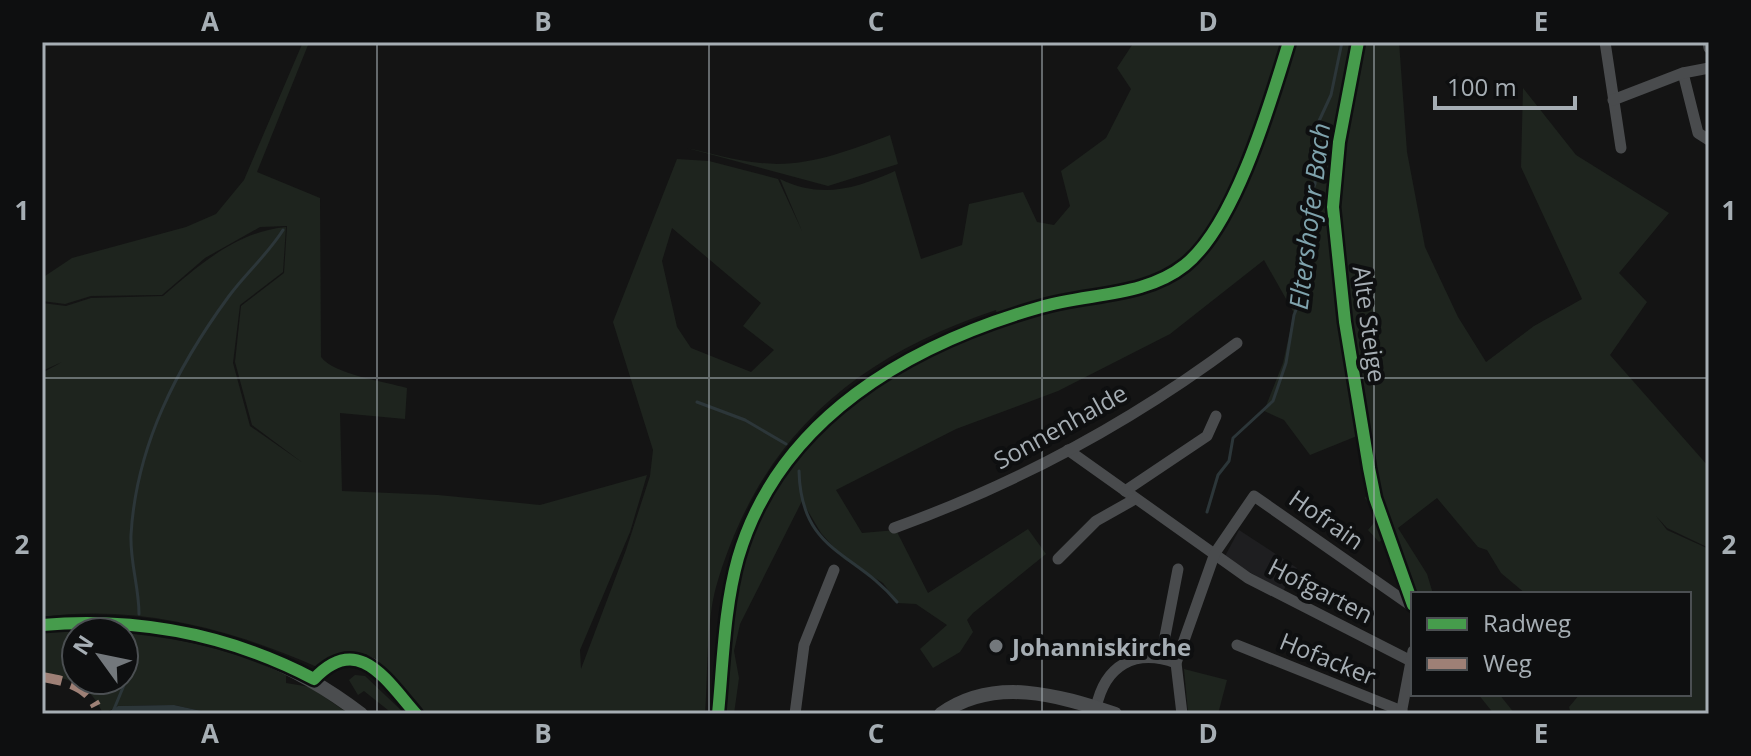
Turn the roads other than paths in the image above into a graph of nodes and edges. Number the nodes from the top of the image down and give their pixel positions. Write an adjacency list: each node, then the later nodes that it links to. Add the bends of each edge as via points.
1 (1289, 42): 33 (main road, via 1232,198 1212,236 1184,265 1152,283 1045,305 933,345 869,382 807,437 765,493 737,560)
2 (1358, 42): 20 (street, Alte Steige, via 1333,207 1369,468)
3 (1605, 42): 8 (street)
4 (1708, 42): 5 (street)
5 (1709, 48)
6 (1709, 68): 7 (street)
7 (1683, 73): 8 (street); 9 (street, via 1698,133)
8 (1613, 100): 10 (street)
9 (1709, 140)
10 (1621, 148)
11 (1237, 343): 13 (street, Sonnenhalde, via 1189,379)
12 (1216, 416): 14 (street, via 1207,436)
13 (1068, 450): 14 (street, Hofgarten); 15 (street, Sonnenhalde, via 961,504)
14 (1130, 495): 16 (street, Hofgarten); 17 (street)
15 (894, 528)
16 (1215, 553): 21 (street, Hofrain, via 1254,496); 24 (street, Hofgarten, via 1248,578); 27 (street)
17 (1058, 559)
18 (1178, 569): 25 (street)
19 (834, 570): 34 (street, via 804,645)
20 (1411, 600)
21 (1411, 605)
22 (42, 625): 28 (main road, via 107,622 173,629 246,649)
23 (1237, 645): 30 (street, Hofacker)
24 (1411, 656)
25 (1161, 657): 27 (street); 29 (street, via 1126,660 1106,680)
26 (1411, 662): 30 (street)
27 (1176, 663): 37 (street)
28 (314, 679): 31 (main road); 32 (main road, via 342,659 363,661)
29 (1096, 708): 35 (main road, via 995,691 973,696); 36 (main road)
30 (1402, 712)
31 (361, 714)
32 (416, 714)
33 (718, 714)
34 (795, 714)
35 (941, 714)
36 (1115, 714)
37 (1182, 714)

